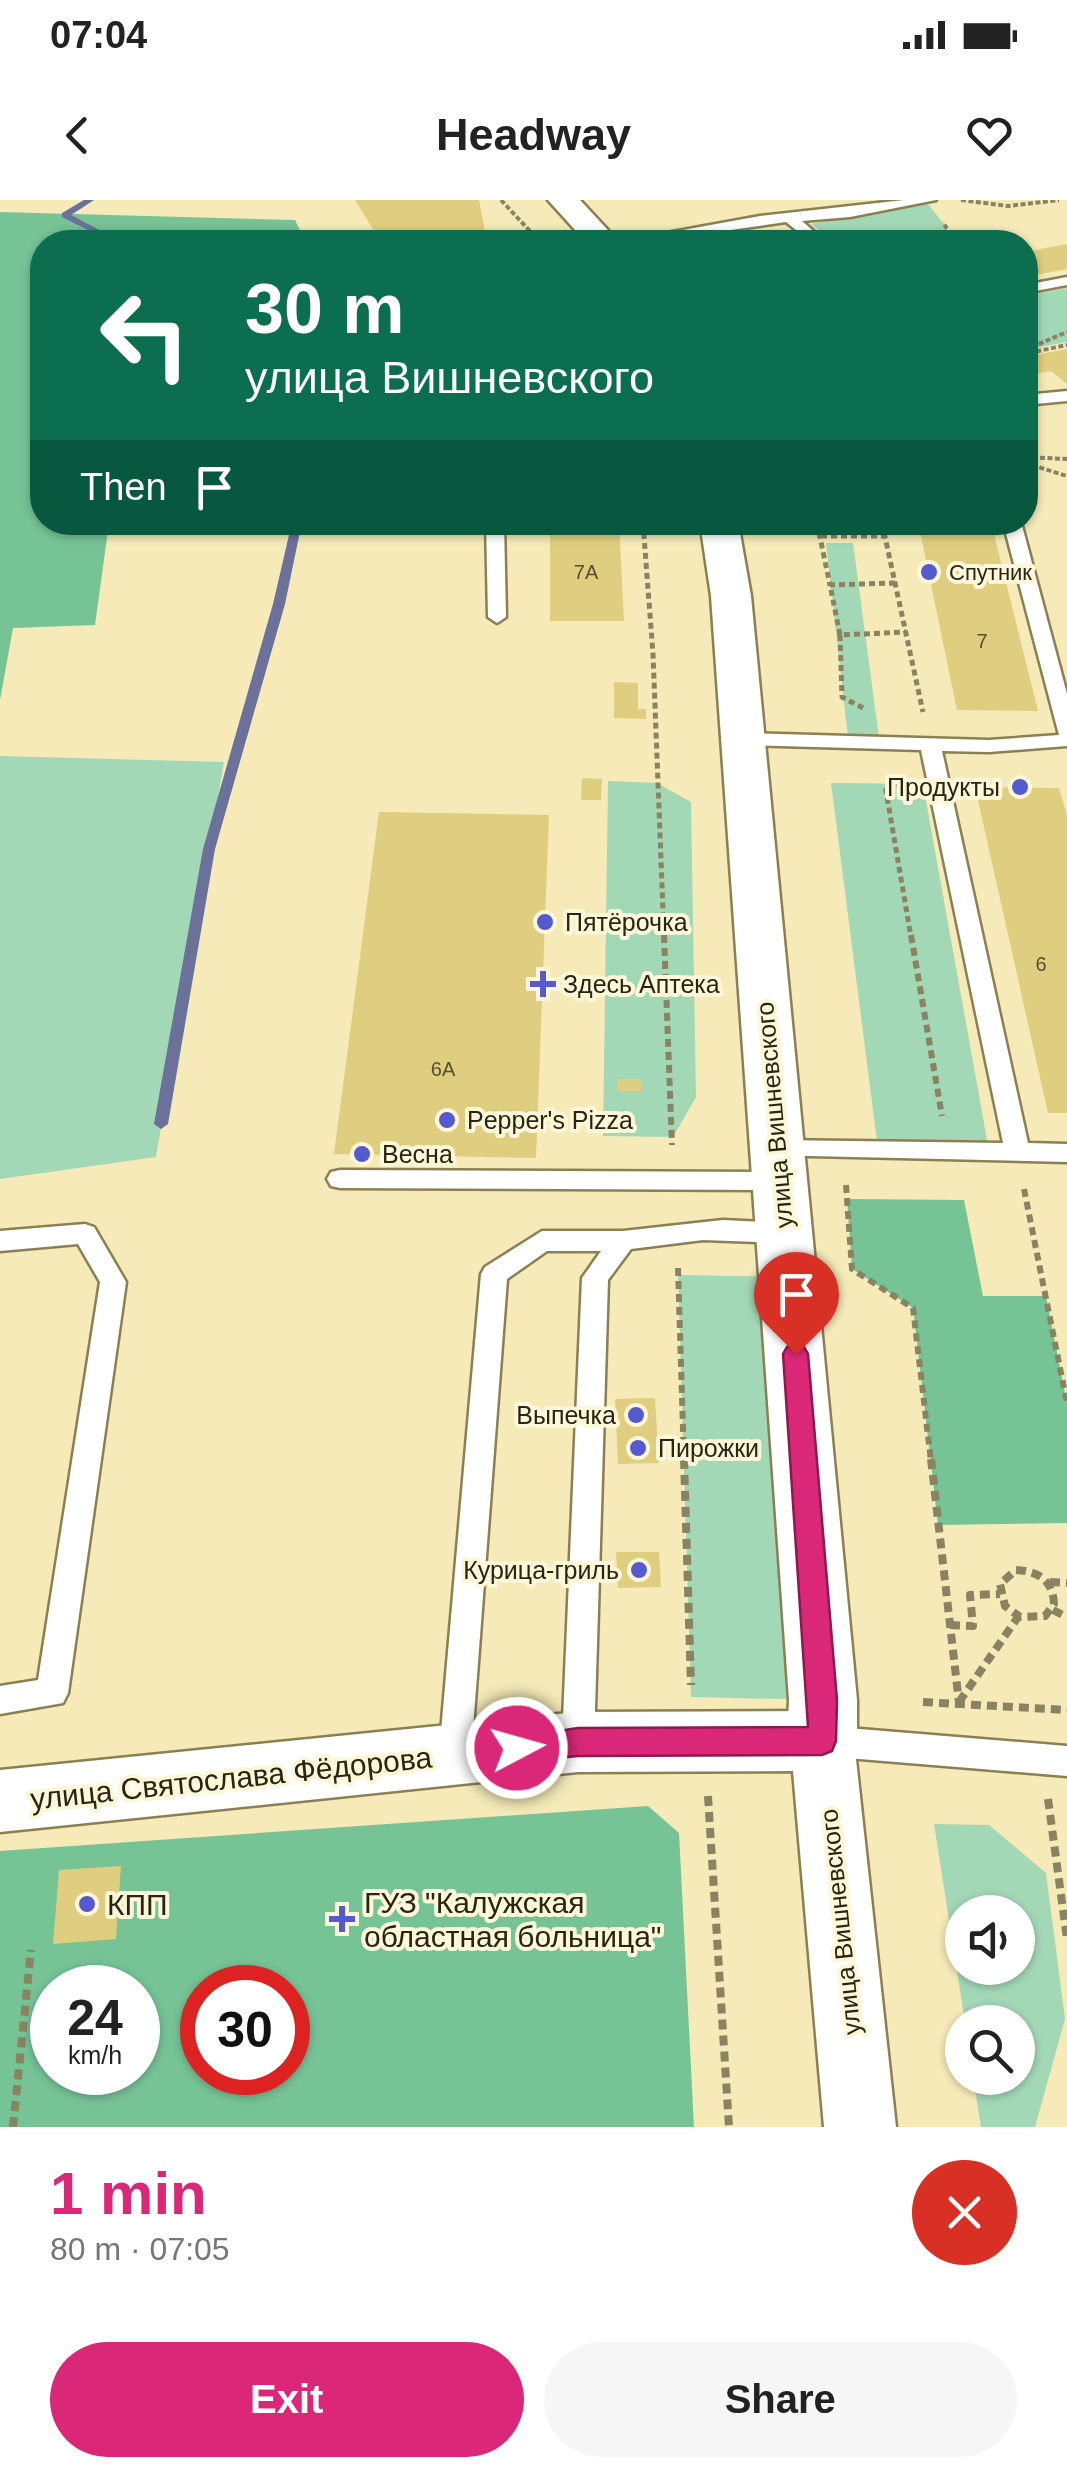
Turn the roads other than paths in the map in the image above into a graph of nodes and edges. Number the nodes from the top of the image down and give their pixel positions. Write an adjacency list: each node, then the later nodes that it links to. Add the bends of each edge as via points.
1 (563, 200): 6 (street)
2 (790, 200): 4 (lane)
3 (929, 200): 4 (lane)
4 (810, 216): 5 (lane)
5 (790, 218): 7 (lane); 8 (lane)
6 (592, 230)
7 (707, 230)
8 (804, 230)
9 (1067, 282): 10 (lane)
10 (1038, 287)
11 (1067, 396): 12 (lane)
12 (1038, 397)
13 (495, 535): 16 (lane)
14 (721, 535): 18 (street, улица Вишневского)
15 (1015, 535): 17 (lane)
16 (497, 617)
17 (1067, 731)
18 (743, 740): 20 (lane); 24 (street, улица Вишневского)
19 (1067, 740): 20 (lane)
20 (930, 744): 22 (lane)
21 (1067, 1152): 22 (lane)
22 (1018, 1153): 24 (lane, via 844,1151)
23 (340, 1179): 24 (lane)
24 (780, 1188): 26 (lane, via 728,1227); 28 (street, улица Вишневского)
25 (0, 1241): 27 (lane, via 85,1234 113,1282 52,1693)
26 (623, 1242): 29 (lane, via 595,1278); 30 (lane, via 542,1241 494,1274)
27 (0, 1700)
28 (822, 1741): 29 (street, улица Святослава Фёдорова); 31 (lane); 33 (street, улица Вишневского)
29 (578, 1742): 30 (street, улица Святослава Фёдорова)
30 (455, 1755): 32 (street, улица Святослава Фёдорова)
31 (1054, 1760)
32 (0, 1802)
33 (860, 2127)

